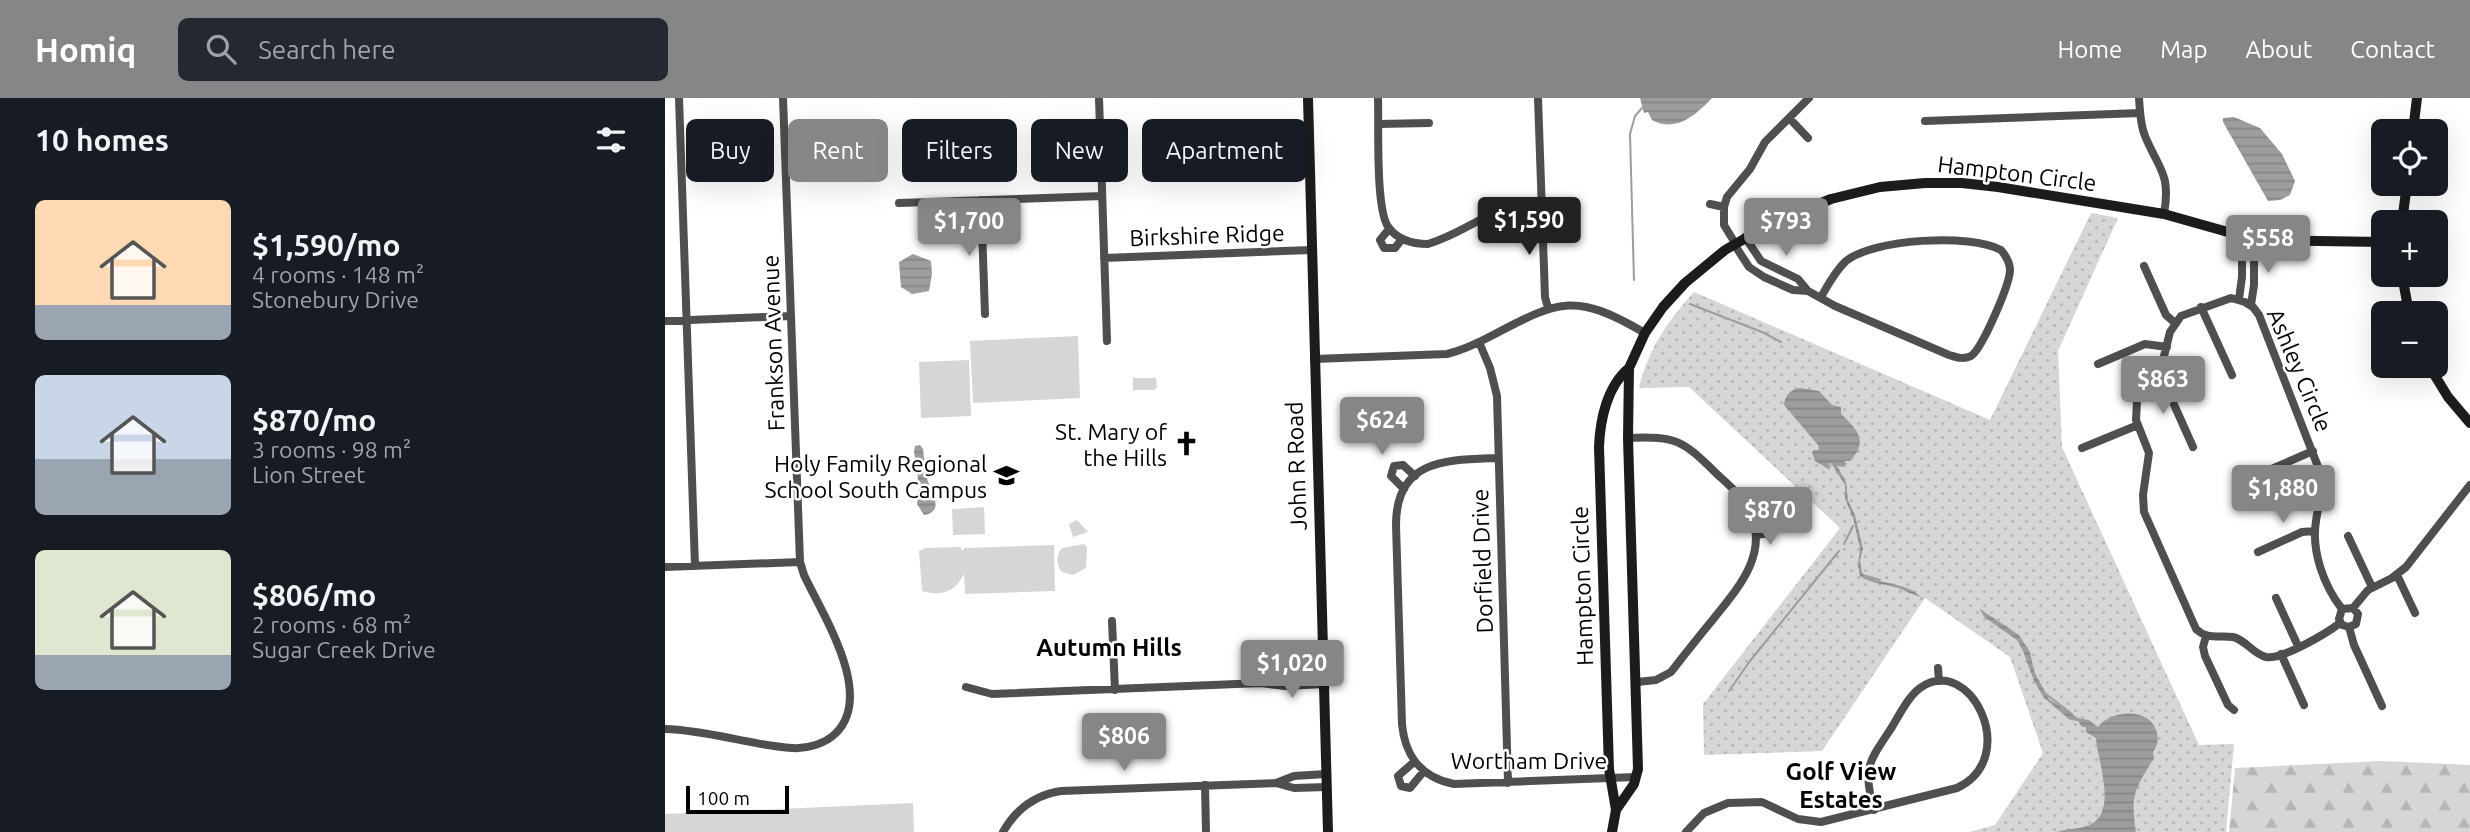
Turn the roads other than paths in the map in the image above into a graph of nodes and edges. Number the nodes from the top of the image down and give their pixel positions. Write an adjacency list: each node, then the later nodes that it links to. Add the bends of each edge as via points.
1 (679, 98): 44 (street)
2 (783, 98): 43 (street, Frankson Avenue)
3 (1099, 98): 17 (street)
4 (1308, 98): 29 (street, John R Road)
5 (1378, 98): 15 (street)
6 (1538, 98): 19 (street)
7 (1809, 98): 11 (street)
8 (2139, 98): 10 (street)
9 (2417, 98): 12 (street)
10 (2140, 113): 13 (street); 23 (street, via 2167,183)
11 (1790, 119): 16 (street); 22 (street, via 1765,142)
12 (2414, 119)
13 (1925, 121)
14 (1429, 123): 15 (street)
15 (1378, 124): 24 (street, via 1381,207)
16 (1808, 138)
17 (1103, 196): 18 (street); 30 (street)
18 (981, 201): 20 (street); 42 (street)
19 (1542, 202): 26 (street, via 1500,208 1428,244); 41 (street)
20 (899, 203)
21 (1710, 204): 22 (street)
22 (1724, 207): 27 (street, via 1724,225)
23 (2164, 214): 25 (street, Hampton Circle); 27 (street, Hampton Circle, via 1999,187 1926,183 1880,187 1831,199 1789,214)
24 (1389, 229): 26 (street); 26 (street, via 1380,240 1384,248 1395,248)
25 (2248, 238): 28 (street, Hampton Circle); 31 (street, Ashley Circle); 32 (street, Ashley Circle)
26 (1402, 239)
27 (1738, 242): 34 (street); 35 (street, via 1749,267); 47 (street, Hampton Circle, via 1685,283)
28 (2371, 242)
29 (1311, 250): 30 (street, Birkshire Ridge); 51 (street, John R Road)
30 (1104, 258): 48 (street)
31 (2241, 264): 32 (street); 38 (street, Ashley Circle)
32 (2253, 264): 39 (street, Ashley Circle)
33 (2144, 266): 46 (street, via 2166,315)
34 (1770, 267): 35 (street); 36 (street, via 1798,279)
35 (1764, 277): 36 (street, via 1793,290)
36 (1808, 291): 37 (street)
37 (1821, 297): 37 (street, via 1847,312 1964,358 1980,345 2006,288 2009,264 2001,250 1978,242 1929,241 1883,247 1846,261)
38 (2239, 299): 39 (street, Ashley Circle); 40 (street, Ashley Circle)
39 (2251, 305): 62 (street, Ashley Circle)
40 (2201, 307): 46 (street, Ashley Circle); 55 (street)
41 (1548, 308): 47 (street, via 1598,309); 49 (street)
42 (985, 314)
43 (791, 316): 44 (street); 73 (street, Frankson Avenue)
44 (687, 320): 45 (street); 74 (street)
45 (665, 321)
46 (2175, 323): 50 (street)
47 (1645, 333): 53 (street, Hampton Circle)
48 (1107, 341)
49 (1479, 342): 51 (street, via 1433,356); 63 (street, Dorfield Drive, via 1496,387)
50 (2167, 347): 52 (street, via 2145,344); 54 (street)
51 (1314, 359): 89 (street, John R Road)
52 (2098, 364)
53 (1629, 368): 59 (street, Hampton Circle); 104 (street, Hampton Circle, via 1610,396 1599,439)
54 (2157, 372): 58 (street, via 2137,401); 60 (street)
55 (2232, 375)
56 (2436, 378): 57 (street)
57 (2470, 423)
58 (2138, 425): 61 (street); 85 (street, via 2149,453 2143,495 2146,520 2196,629)
59 (1628, 438): 70 (street, via 1669,438 1690,450 1742,500); 91 (street, Hampton Circle)
60 (2193, 447)
61 (2083, 448)
62 (2313, 451): 64 (street); 68 (street, Ashley Circle, via 2323,484)
63 (1498, 458): 65 (street, Wortham Drive, via 1443,461); 106 (street, Dorfield Drive)
64 (2260, 474)
65 (1415, 476): 67 (street, Wortham Drive); 67 (street, Wortham Drive, via 1403,465 1394,466 1391,476)
66 (2470, 485): 76 (street)
67 (1404, 489): 100 (street, Wortham Drive, via 1396,519 1402,724 1404,741)
68 (2315, 531): 72 (street, via 2302,532); 80 (street, Ashley Circle, via 2325,583)
69 (1769, 533): 70 (street)
70 (1756, 535): 91 (street, via 1754,555 1741,584 1671,672)
71 (2348, 536): 77 (street)
72 (2258, 552)
73 (800, 562): 74 (street); 99 (street, Frankson Avenue, via 849,679 848,711 838,731 821,743 792,748)
74 (695, 566): 75 (street)
75 (665, 567)
76 (2397, 575): 77 (street); 81 (street)
77 (2372, 587): 79 (street)
78 (2276, 598): 86 (street)
79 (2353, 608): 80 (street); 84 (street, via 2358,617)
80 (2342, 610): 83 (street)
81 (2415, 613)
82 (1112, 621): 95 (street)
83 (2340, 623): 84 (street); 86 (street)
84 (2349, 627): 97 (street)
85 (2206, 636): 87 (street, via 2236,638 2263,656); 98 (street, via 2205,656)
86 (2298, 646): 87 (street)
87 (2281, 654): 96 (street)
88 (1938, 668): 90 (street)
89 (1323, 670): 92 (street, via 1284,673); 93 (street, John R Road)
90 (1939, 681): 110 (street, via 1912,695 1871,761 1867,783); 110 (street, via 1961,687 1981,712 1989,738 1982,765 1957,788)
91 (1637, 682): 103 (street, Hampton Circle)
92 (1261, 683): 93 (street); 95 (street)
93 (1324, 684): 102 (street, John R Road)
94 (966, 687): 95 (street, via 992,694)
95 (1115, 690)
96 (2304, 705)
97 (2382, 706)
98 (2234, 710)
99 (665, 729)
100 (1415, 762): 101 (street, Wortham Drive); 101 (street, Wortham Drive, via 1399,773 1401,786 1413,786)
101 (1424, 771): 106 (street, Wortham Drive, via 1454,784)
102 (1327, 774): 105 (street, via 1294,776); 108 (street, John R Road)
103 (1636, 777): 104 (street, Wortham Drive); 109 (street, Hampton Circle)
104 (1610, 779): 106 (street, Wortham Drive); 109 (street, Hampton Circle)
105 (1276, 783): 107 (street); 108 (street, via 1294,788)
106 (1508, 783)
107 (1205, 785): 111 (street, via 1052,792 1027,803); 112 (street)
108 (1327, 787): 113 (street, John R Road)
109 (1616, 810): 114 (street, Hampton Circle)
110 (1874, 810): 115 (street, via 1813,822 1762,802 1733,803 1704,813)
111 (1003, 832)
112 (1206, 832)
113 (1328, 832)
114 (1612, 832)
115 (1686, 832)

